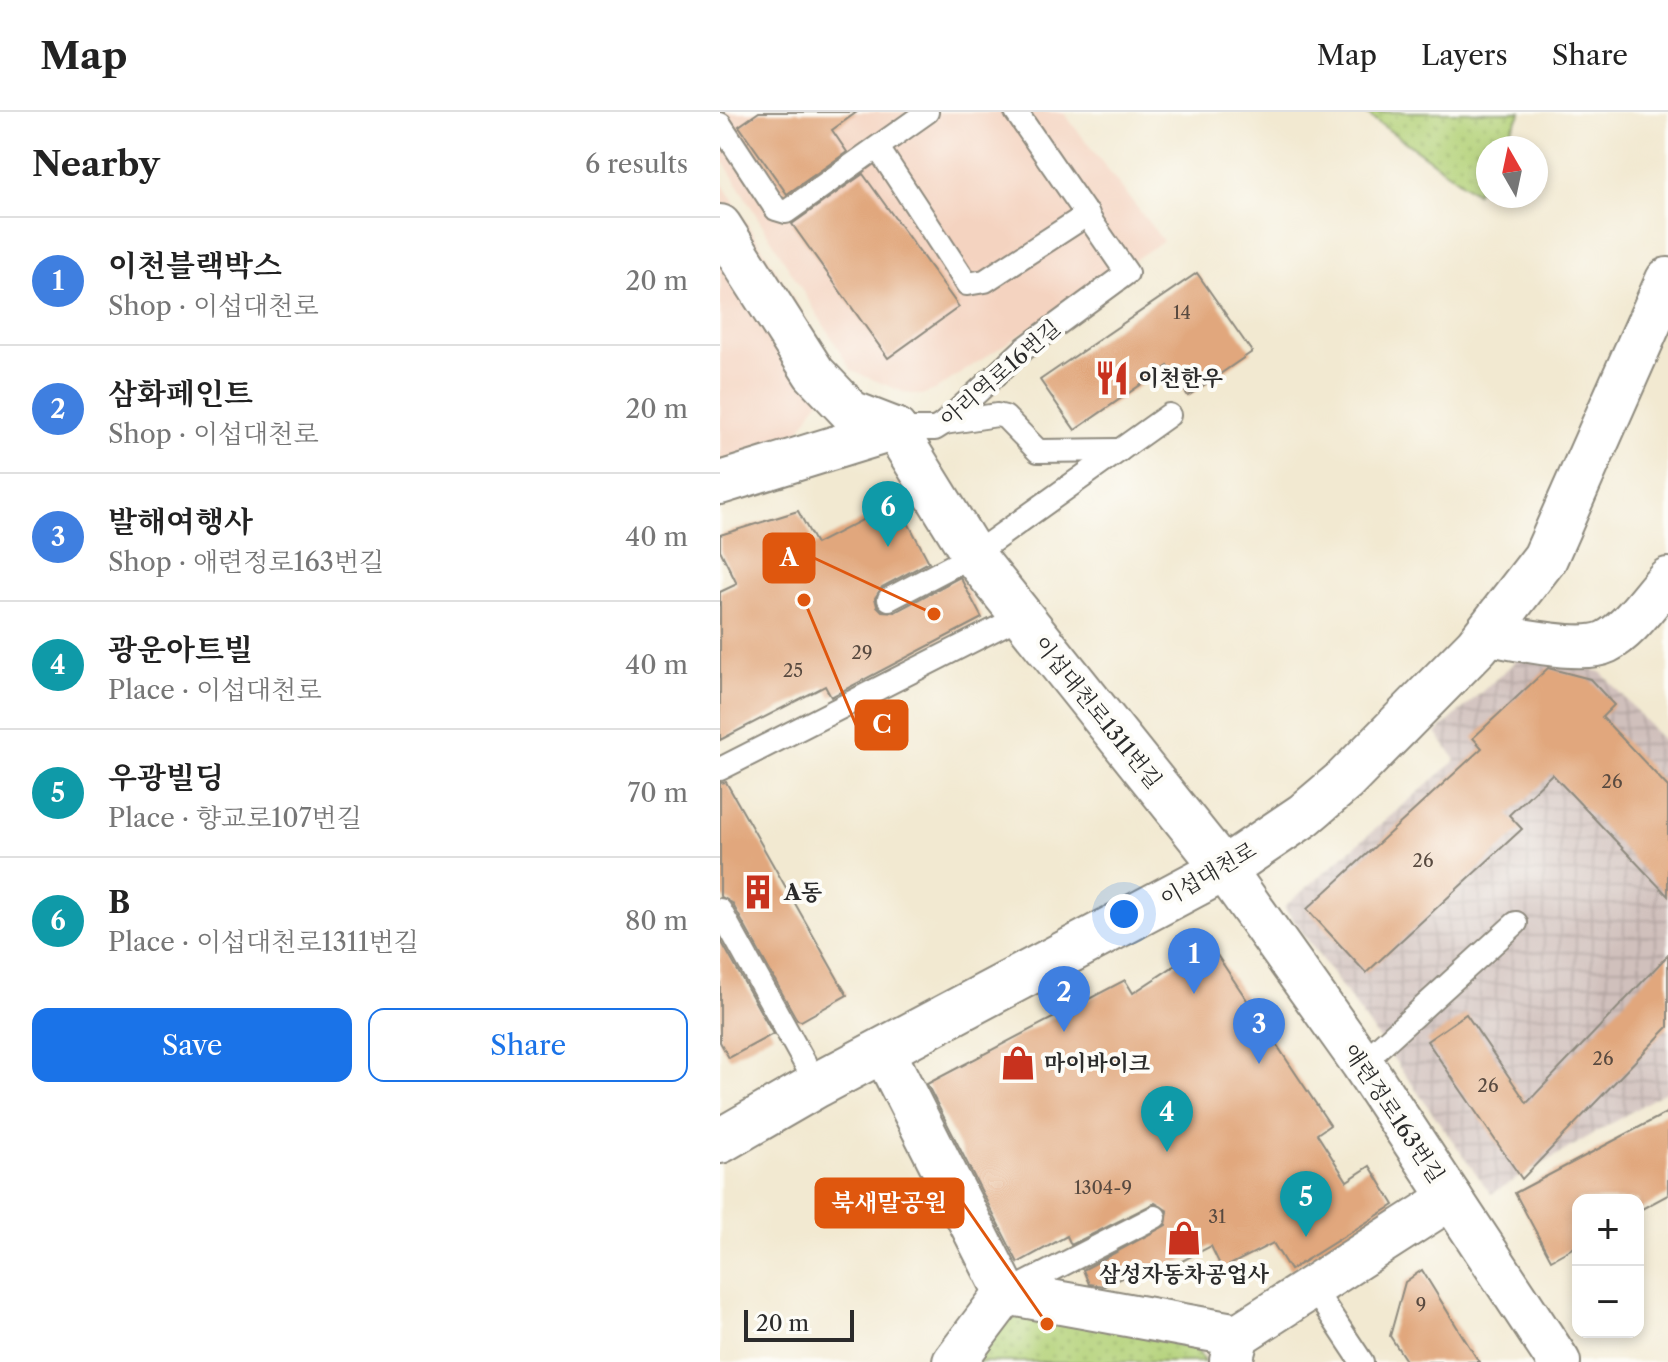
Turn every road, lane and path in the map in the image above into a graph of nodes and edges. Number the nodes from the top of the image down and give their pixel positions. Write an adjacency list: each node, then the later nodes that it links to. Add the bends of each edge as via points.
1 (927, 112): 4 (lane)
2 (1016, 112): 5 (lane)
3 (720, 124): 4 (lane, via 780,212 792,210)
4 (878, 148): 5 (lane, via 967,284 985,281)
5 (1088, 214): 9 (lane, 아리역로16번길, via 1128,271 1025,348)
6 (720, 226): 10 (street, via 814,373 851,412)
7 (1668, 280): 17 (main road, 이섭대천로, via 1545,558)
8 (1169, 415): 11 (lane)
9 (943, 424): 10 (lane, 아리역로16번길, via 935,429); 11 (lane, via 997,415 1038,451)
10 (895, 429): 12 (street, 아리역로16번길); 13 (street, 이섭대천로1311번길)
11 (1120, 450): 13 (lane)
12 (720, 483)
13 (973, 555): 15 (lane); 16 (street, 이섭대천로1311번길)
14 (1668, 579): 17 (street, via 1605,642 1578,645)
15 (889, 599)
16 (1021, 616): 18 (lane); 19 (street, 이섭대천로1311번길)
17 (1487, 634): 19 (main road, 이섭대천로, via 1344,781)
18 (720, 769)
19 (1224, 869): 22 (main road, 이섭대천로); 23 (street, 애련정로163번길)
20 (720, 910): 24 (lane)
21 (1516, 923): 23 (lane)
22 (883, 1050): 24 (main road, 이섭대천로); 29 (street)
23 (1362, 1063): 26 (street, 애련정로163번길)
24 (817, 1085): 25 (main road, 이섭대천로)
25 (720, 1141)
26 (1451, 1198): 28 (street); 33 (street, 애련정로163번길)
27 (1155, 1217): 29 (lane)
28 (1313, 1288): 30 (street); 32 (lane)
29 (1006, 1293): 30 (street); 31 (street)
30 (1234, 1349)
31 (954, 1362)
32 (1362, 1362)
33 (1559, 1362)

